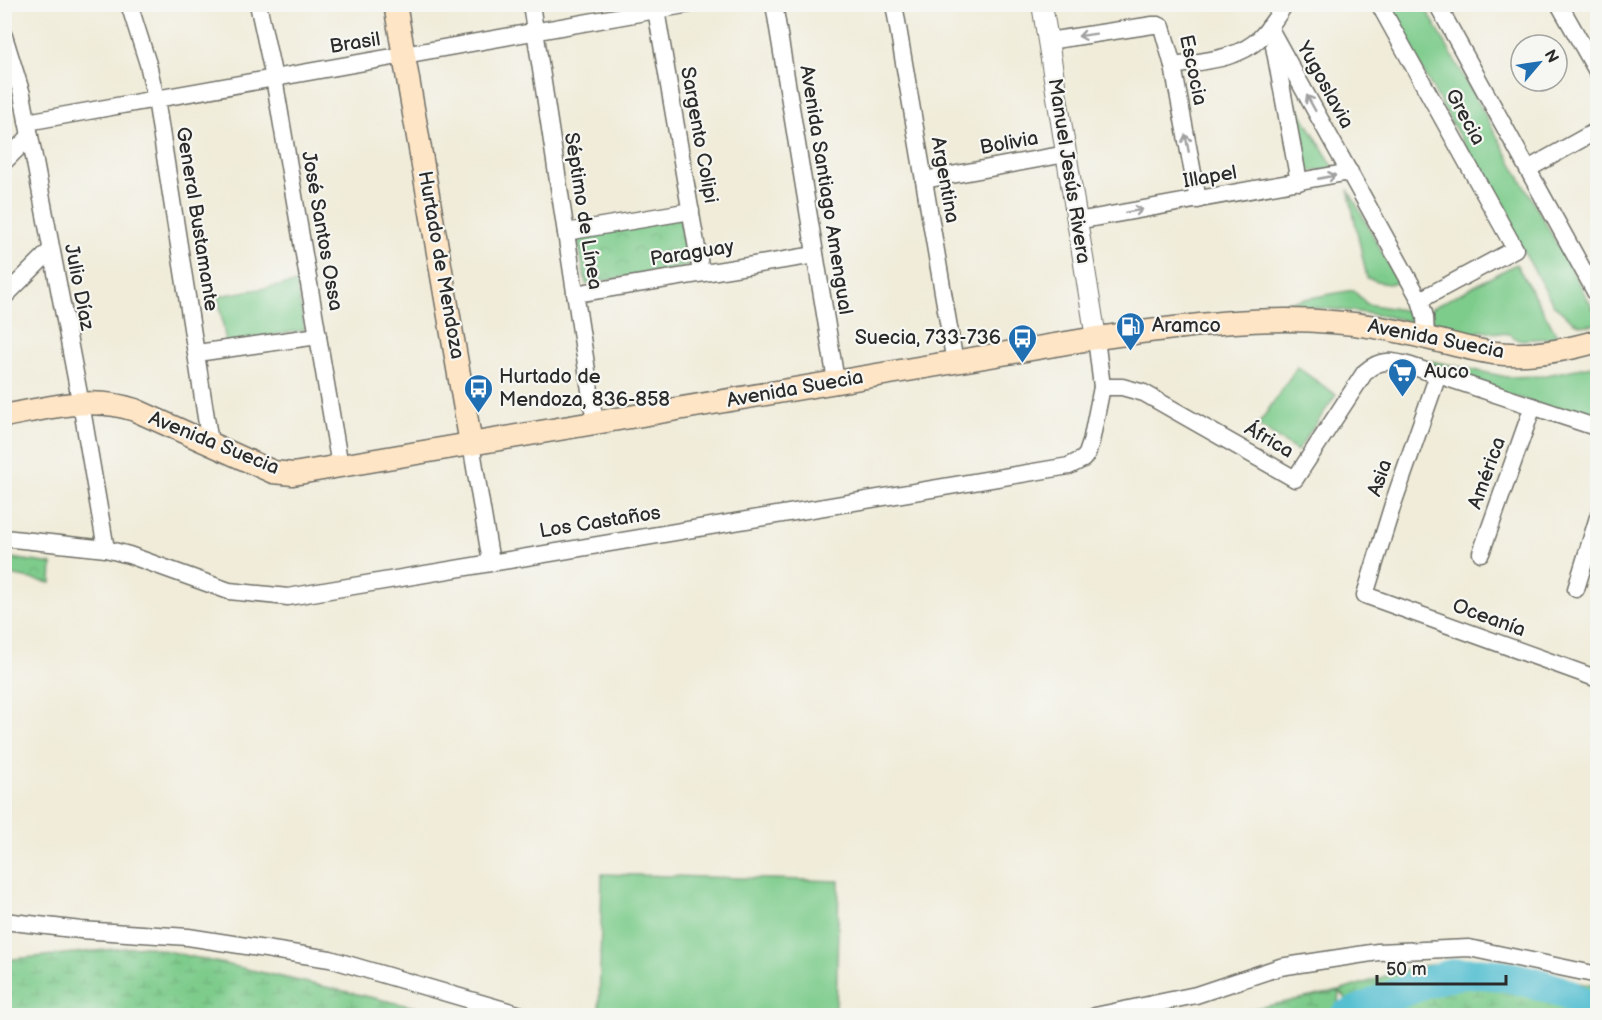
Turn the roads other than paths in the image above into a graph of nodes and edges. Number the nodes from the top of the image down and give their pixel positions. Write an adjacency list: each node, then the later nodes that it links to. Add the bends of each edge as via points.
1 (129, 4): 22 (street, General Bustamante)
2 (258, 4): 21 (street, José Santos Ossa)
3 (395, 4): 18 (main road, Hurtado de Mendoza)
4 (531, 4): 15 (street, Séptimo de Línea)
5 (690, 4): 13 (street, Brasil)
6 (774, 4): 36 (street, Avenida Santiago Amengual)
7 (894, 4): 29 (street, Argentina)
8 (1042, 4): 17 (street, Manuel Jesús Rivera)
9 (1285, 4): 14 (street)
10 (1379, 4): 41 (street, Grecia, via 1515,249)
11 (1437, 4): 27 (street)
12 (1559, 4): 20 (street)
13 (656, 7): 15 (street, Brasil); 32 (street, Sargento Colipi)
14 (1269, 27): 19 (street, via 1247,48 1233,55); 28 (street, Yugoslavia, one-way to 14); 30 (street, Yugoslavia)
15 (535, 32): 18 (street, Brasil); 34 (street, Séptimo de Línea)
16 (5, 38): 23 (street, Julio Díaz)
17 (1048, 41): 19 (street, Escocia, one-way to 17, via 1164,32 1158,25); 25 (street, Manuel Jesús Rivera)
18 (405, 56): 21 (street, Brasil); 57 (main road, Hurtado de Mendoza)
19 (1173, 66): 31 (street, Escocia, one-way to 19)
20 (1598, 73)
21 (274, 78): 22 (street, Brasil); 42 (street, José Santos Ossa)
22 (156, 99): 23 (street, Brasil); 46 (street, General Bustamante)
23 (28, 129): 26 (street); 35 (street, Julio Díaz)
24 (1598, 130): 27 (street)
25 (1066, 154): 29 (street, Bolivia); 33 (street, Manuel Jesús Rivera)
26 (4, 162)
27 (1528, 169): 40 (street)
28 (1350, 172): 30 (street, Illapel, one-way to 28); 41 (street, Yugoslavia)
29 (924, 180): 47 (street, Argentina)
30 (1299, 182): 31 (street, Illapel)
31 (1198, 200): 33 (street, Illapel, one-way to 31)
32 (691, 212): 34 (street, Paraguay); 37 (street, Sargento Colipi)
33 (1077, 221): 44 (street, Manuel Jesús Rivera)
34 (566, 232): 38 (street, Séptimo de Línea)
35 (51, 251): 39 (street); 51 (street, Julio Díaz)
36 (815, 255): 37 (street, Paraguay); 49 (street, Avenida Santiago Amengual)
37 (701, 272): 38 (street, Paraguay)
38 (575, 294): 54 (street, Séptimo de Línea)
39 (4, 297)
40 (1598, 297)
41 (1420, 300): 43 (street, Yugoslavia)
42 (318, 336): 46 (street); 58 (street, José Santos Ossa)
43 (1426, 337): 44 (main road, Avenida Suecia, via 1334,322 1265,320 1227,321); 45 (main road, Avenida Suecia, via 1478,351 1515,354 1557,351)
44 (1096, 338): 47 (main road, Avenida Suecia); 50 (street, Los Castaños)
45 (1598, 341)
46 (197, 353): 56 (street, General Bustamante)
47 (955, 363): 49 (main road, Avenida Suecia)
48 (1438, 375): 50 (street, África, via 1396,362 1371,366 1295,479 1144,393); 52 (street); 65 (street, Asia)
49 (836, 381): 54 (main road, Avenida Suecia)
50 (1102, 387): 63 (street, Los Castaños, via 1089,448 1083,459 1074,464)
51 (81, 403): 53 (main road, Avenida Suecia); 56 (main road, Avenida Suecia, via 123,406); 61 (street, Julio Díaz)
52 (1533, 406): 55 (street); 62 (street, América)
53 (4, 416)
54 (595, 423): 57 (main road, Avenida Suecia)
55 (1598, 428)
56 (210, 443): 58 (main road, Avenida Suecia, via 283,474)
57 (471, 444): 58 (main road, Avenida Suecia); 63 (street, Hurtado de Mendoza)
58 (340, 466)
59 (1598, 518): 64 (street)
60 (4, 538): 61 (street, Los Castaños)
61 (106, 549): 63 (street, Los Castaños, via 229,591 288,597)
62 (1481, 553)
63 (491, 562)
64 (1576, 589)
65 (1365, 595): 66 (street, Oceanía)
66 (1598, 679)
67 (4, 921): 69 (street, via 188,937 330,959)
68 (1598, 975): 70 (street, via 1469,948 1378,952 1280,967 1196,995)
69 (525, 1016)
70 (1095, 1016)

